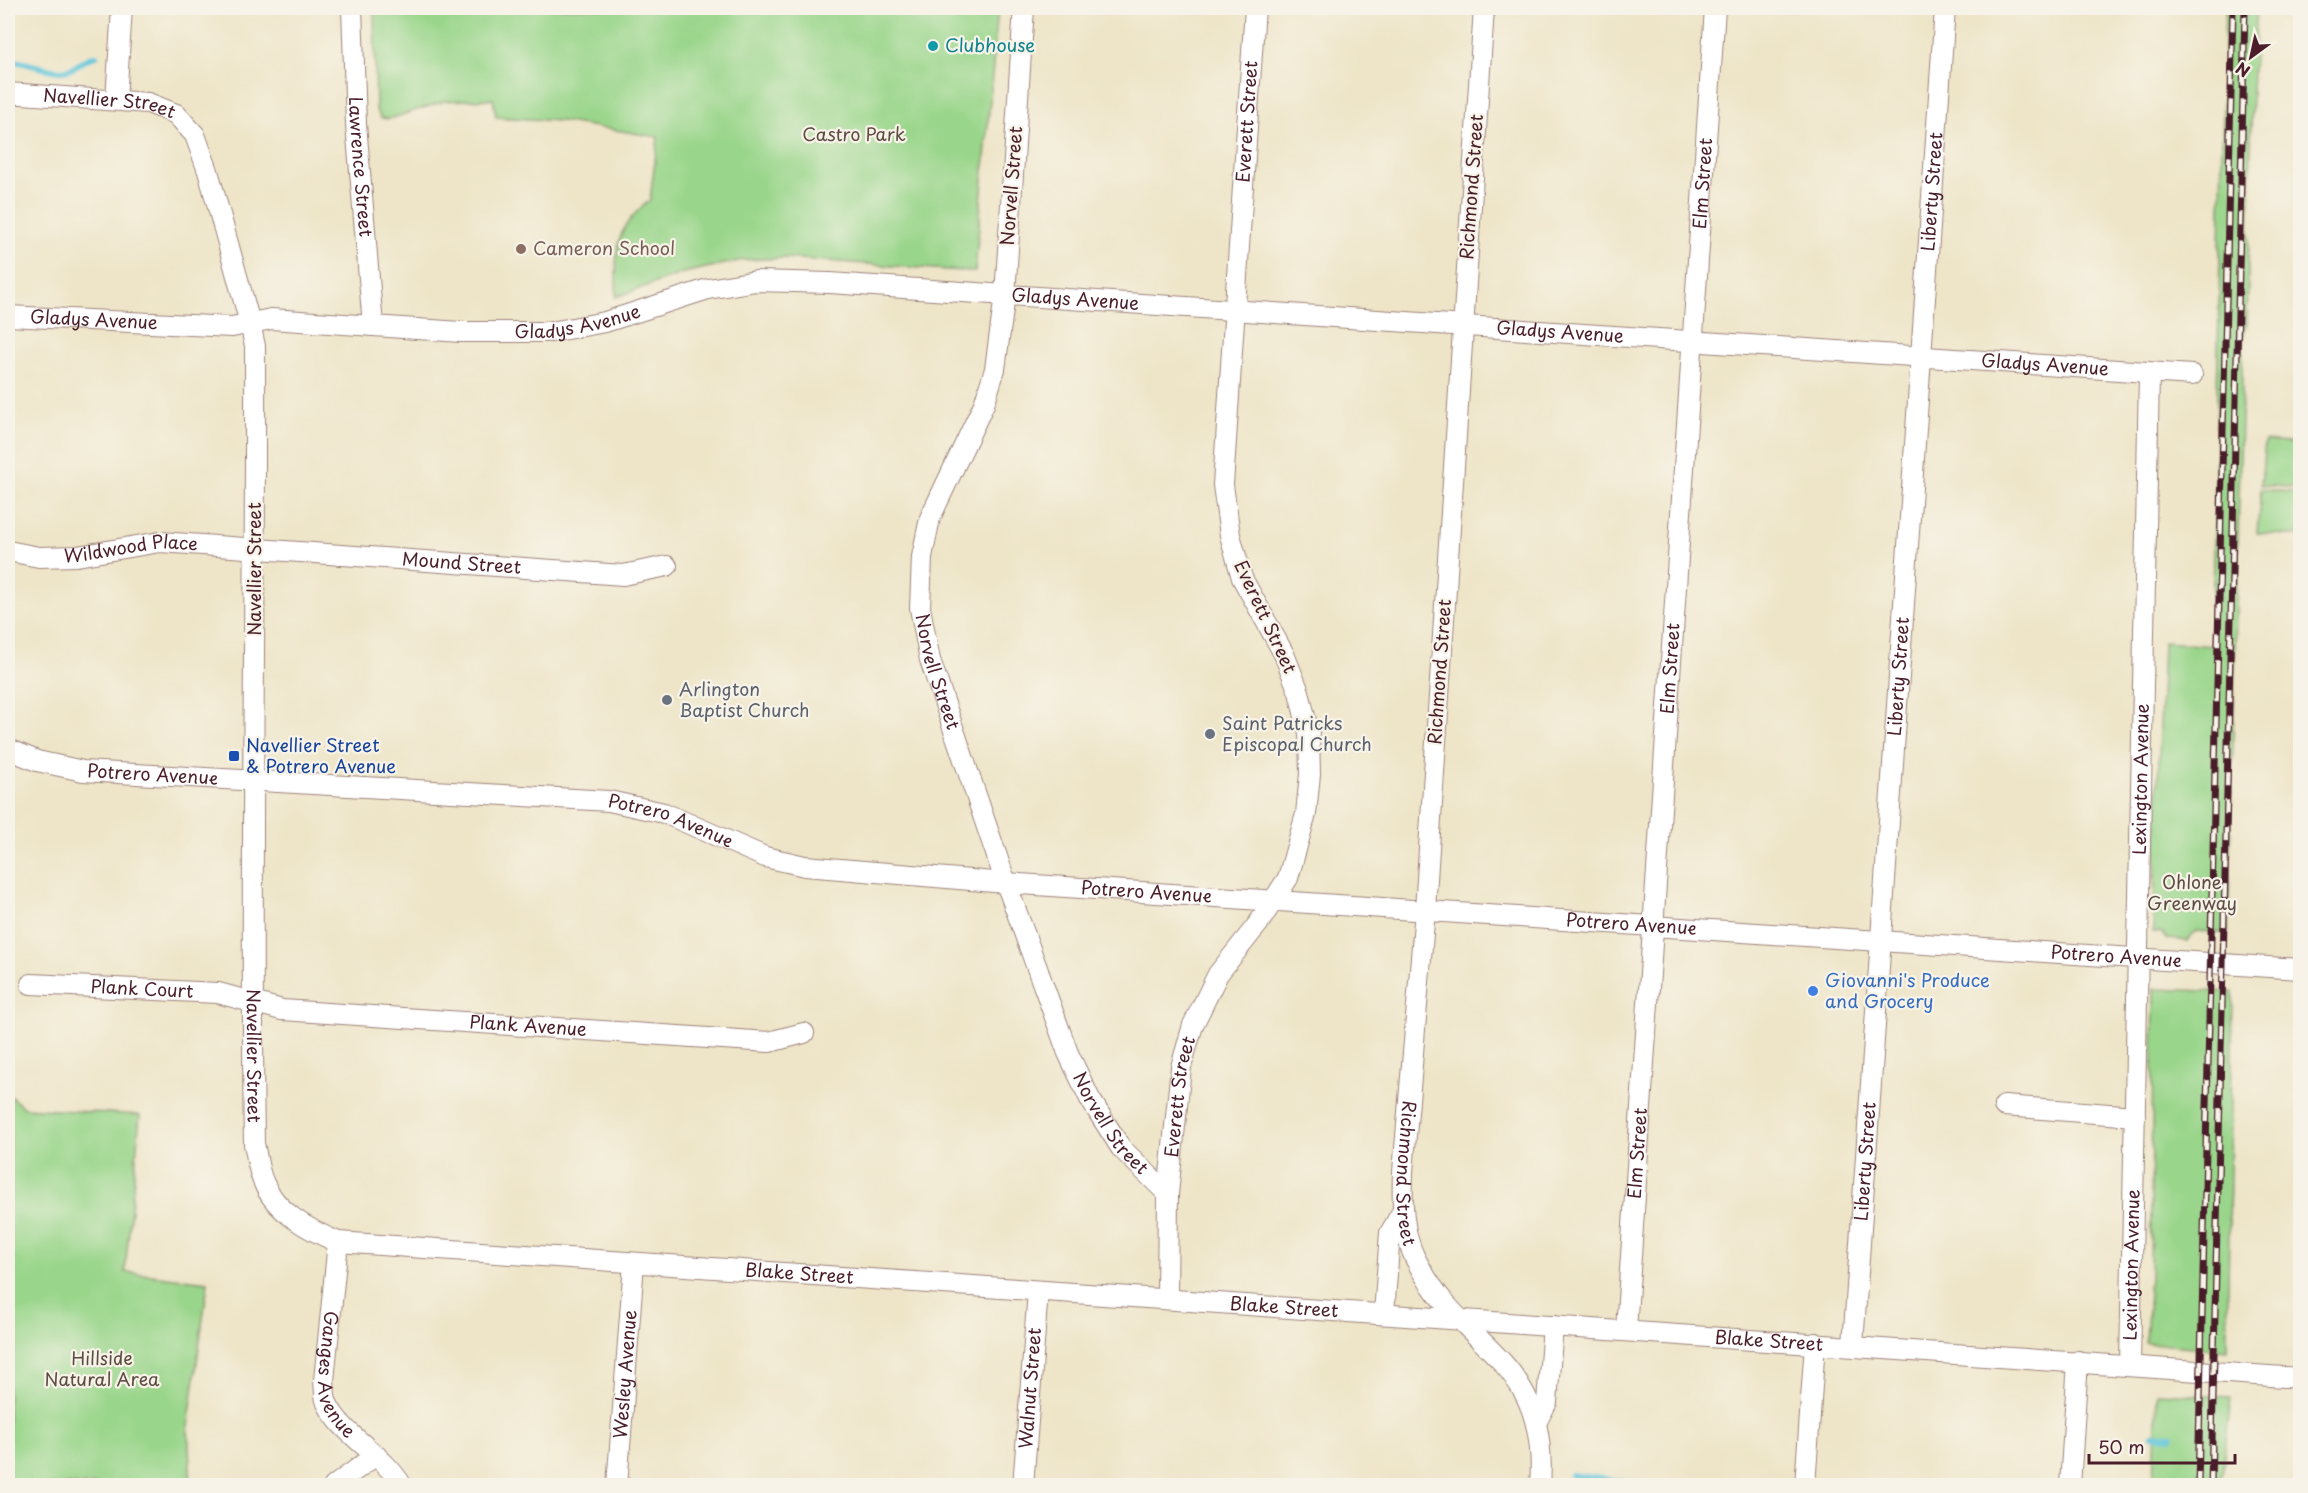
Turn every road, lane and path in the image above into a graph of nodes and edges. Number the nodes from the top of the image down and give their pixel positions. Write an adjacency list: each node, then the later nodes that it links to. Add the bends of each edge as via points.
1 (122, 8): 9 (street)
2 (351, 8): 14 (street, Lawrence Street, via 356,124)
3 (1024, 8): 10 (street, Norvell Street)
4 (1255, 8): 11 (street, Everett Street)
5 (1484, 8): 15 (street, Richmond Street)
6 (1715, 8): 16 (street, Elm Street)
7 (1945, 8): 17 (street, Liberty Street)
8 (8, 93): 9 (street, Navellier Street)
9 (116, 100): 13 (street, Navellier Street, via 148,103 176,114 195,135)
10 (1005, 295): 11 (street, Gladys Avenue); 14 (street, Gladys Avenue, via 756,281 708,290 605,322 550,332 461,332); 25 (street, Norvell Street, via 995,369 984,404 930,518 922,556 920,608 930,660)
11 (1236, 311): 15 (street, Gladys Avenue); 26 (street, Everett Street, via 1223,485 1230,536 1242,578 1284,654 1309,733 1306,814 1288,878)
12 (8, 316): 13 (street, Gladys Avenue, via 232,327)
13 (250, 323): 14 (street, Gladys Avenue, via 271,319); 20 (street, Navellier Street, via 255,346)
14 (373, 326)
15 (1462, 327): 16 (street, Gladys Avenue); 27 (street, Richmond Street)
16 (1692, 342): 17 (street, Gladys Avenue); 28 (street, Elm Street)
17 (1922, 358): 18 (street, Gladys Avenue); 29 (street, Liberty Street)
18 (2149, 373): 19 (street, Gladys Avenue); 30 (street, Lexington Avenue)
19 (2192, 375)
20 (256, 547): 21 (street, Wildwood Place, via 160,542 77,556 39,557); 22 (street, Mound Street, via 623,575); 24 (street, Navellier Street)
21 (8, 551)
22 (667, 566)
23 (8, 749): 24 (street, Potrero Avenue, via 37,761 83,771)
24 (255, 782): 25 (street, Potrero Avenue, via 609,801 664,813 765,857 805,866); 33 (street, Navellier Street)
25 (1006, 883): 26 (street, Potrero Avenue); 37 (street, Norvell Street, via 1068,1053 1090,1099 1121,1148)
26 (1273, 900): 27 (street, Potrero Avenue); 37 (street, Everett Street, via 1218,974 1193,1025 1181,1067)
27 (1425, 910): 28 (street, Potrero Avenue); 39 (street, Richmond Street)
28 (1653, 925): 29 (street, Potrero Avenue); 47 (street, Elm Street)
29 (1883, 941): 30 (street, Potrero Avenue); 49 (street, Liberty Street)
30 (2138, 958): 31 (street, Potrero Avenue); 36 (street, Lexington Avenue)
31 (2301, 969)
32 (31, 984): 33 (street, Plank Court, via 218,993)
33 (252, 1001): 34 (street, Plank Avenue, via 282,1010 769,1042); 38 (street, Navellier Street, via 254,1144 263,1182)
34 (804, 1033)
35 (2004, 1106): 36 (street)
36 (2135, 1116): 51 (street, Lexington Avenue)
37 (1168, 1194): 43 (street)
38 (278, 1205): 40 (street, Blake Street, via 311,1231)
39 (1402, 1212): 44 (street, via 1390,1233); 45 (street, Richmond Street, via 1413,1256 1436,1294)
40 (338, 1242): 41 (street, Blake Street); 54 (street, Ganges Avenue, via 324,1380 326,1401 338,1420)
41 (633, 1263): 42 (street, Blake Street); 57 (street, Wesley Avenue)
42 (1038, 1291): 43 (street, Blake Street); 58 (street, Walnut Street)
43 (1167, 1299): 44 (street, Blake Street)
44 (1384, 1314): 45 (street, Blake Street)
45 (1460, 1318): 46 (street, Blake Street); 53 (street, via 1523,1387)
46 (1553, 1326): 47 (street, Blake Street); 53 (street, via 1546,1402)
47 (1626, 1330): 48 (street, Blake Street)
48 (1815, 1343): 49 (street, Blake Street); 60 (street)
49 (1853, 1345): 50 (street, Blake Street)
50 (2078, 1361): 51 (street, Blake Street); 61 (street)
51 (2130, 1364): 52 (street, Blake Street)
52 (2301, 1378)
53 (1537, 1421): 59 (street, via 1542,1442)
54 (376, 1455): 55 (street); 56 (street, Ganges Avenue)
55 (334, 1485)
56 (402, 1485)
57 (617, 1485)
58 (1023, 1485)
59 (1540, 1485)
60 (1805, 1485)
61 (2070, 1485)

